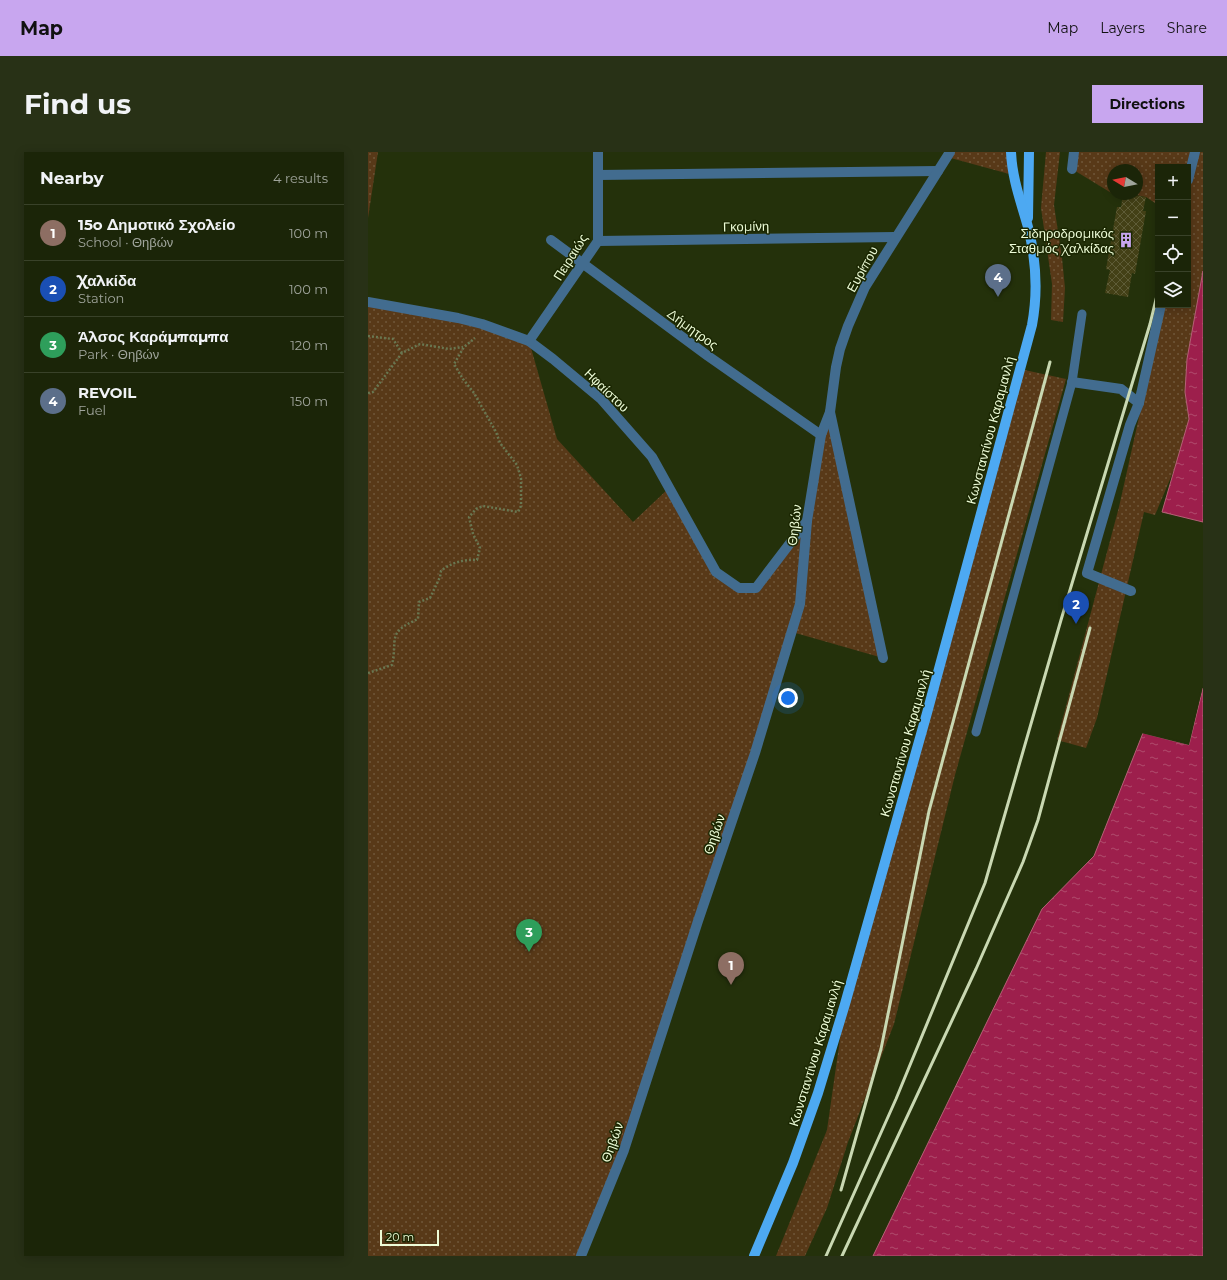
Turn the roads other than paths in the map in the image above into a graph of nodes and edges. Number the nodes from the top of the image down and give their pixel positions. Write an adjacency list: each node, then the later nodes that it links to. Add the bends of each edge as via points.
1 (598, 152): 10 (street, Πειραιώς)
2 (950, 152): 9 (street, Ευρίπου)
3 (1011, 152): 11 (main road, Κωνσταντίνου Καραμανλή, via 1017,194)
4 (1029, 152): 11 (main road, Κωνσταντίνου Καραμανλή)
5 (1074, 152): 8 (street)
6 (1195, 152): 7 (street)
7 (1191, 168)
8 (1072, 169)
9 (938, 171): 10 (street); 12 (street, Ευρίπου)
10 (598, 175): 14 (street, Πειραιώς)
11 (1028, 226): 29 (main road, Κωνσταντίνου Καραμανλή, via 1036,293 1030,333 836,1034 793,1163)
12 (895, 237): 14 (street, Γκομίνη); 22 (street, Ευρίπου, via 865,287 848,326 836,367)
13 (551, 240): 15 (street, Δήμητρος)
14 (598, 241): 15 (street, Πειραιώς)
15 (583, 264): 19 (street, Πειραιώς); 23 (street, Δήμητρος)
16 (368, 302): 19 (street, Ηφαίστου, via 458,318)
17 (1160, 308): 21 (street)
18 (1082, 314): 20 (lane)
19 (529, 341): 24 (street, Ηφαίστου, via 601,399 652,456 716,572 739,588 756,588)
20 (1072, 382): 21 (street, via 1121,388); 27 (lane)
21 (1140, 404): 25 (street, via 1130,425 1087,573)
22 (830, 412): 23 (street, Θηβών); 26 (street)
23 (821, 435): 24 (street, Θηβών)
24 (807, 521): 28 (street, Θηβών, via 800,604 756,753 698,921 624,1150)
25 (1131, 591)
26 (884, 658)
27 (976, 732)
28 (582, 1256)
29 (754, 1256)

